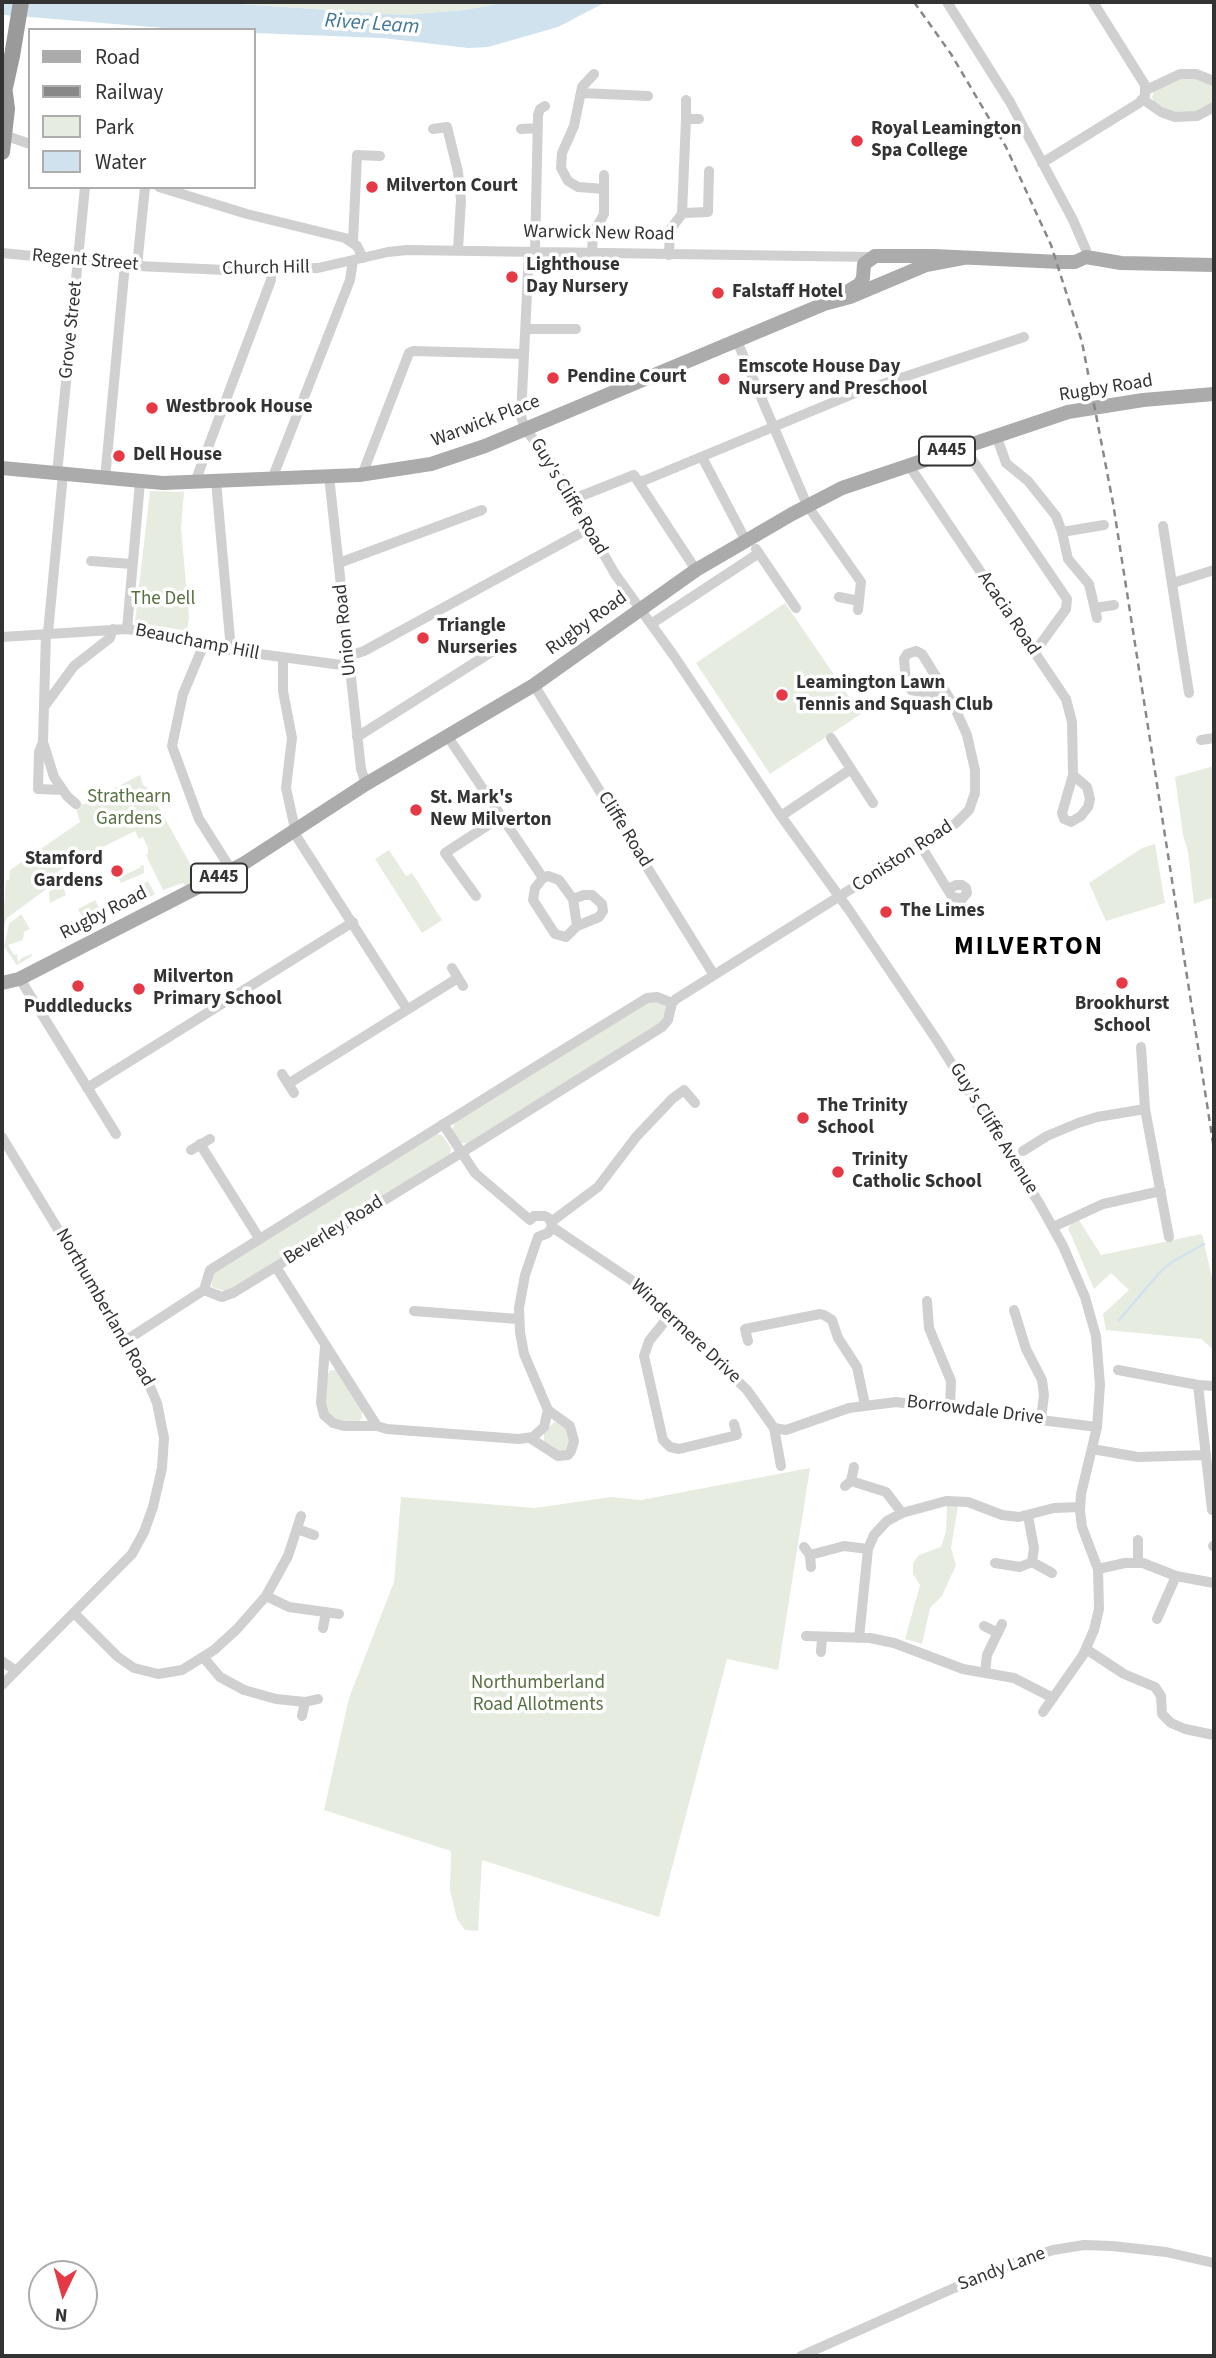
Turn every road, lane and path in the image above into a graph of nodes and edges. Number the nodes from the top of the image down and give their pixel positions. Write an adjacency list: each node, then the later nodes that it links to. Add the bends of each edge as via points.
1 (21, 2): 6 (highway)
2 (947, 2): 22 (street)
3 (1093, 2): 8 (street, via 1145,85)
4 (594, 74): 7 (street, via 584,83)
5 (1214, 81): 8 (street, via 1180,74)
6 (4, 89): 18 (highway)
7 (582, 93): 9 (street); 28 (street, via 561,168 578,187)
8 (1145, 95): 12 (street, via 1161,112 1175,117 1197,116); 22 (street)
9 (648, 96)
10 (686, 100): 13 (street)
11 (545, 106): 15 (street, Guy's Cliffe Road, via 539,112)
12 (1214, 107)
13 (686, 119): 14 (street); 29 (street)
14 (699, 119)
15 (538, 128): 17 (street); 32 (street, Guy's Cliffe Road)
16 (433, 129): 31 (street, via 447,127 458,171)
17 (521, 129)
18 (4, 135): 19 (street); 20 (highway)
19 (28, 143)
20 (2, 152)
21 (380, 156): 30 (street, via 357,155)
22 (1042, 163): 37 (street, via 1082,239)
23 (709, 172): 29 (street, via 708,212)
24 (604, 175): 28 (street)
25 (85, 189): 41 (street, Grove Street)
26 (145, 189): 42 (street)
27 (166, 189): 30 (street)
28 (604, 189): 34 (street, via 604,214 593,233)
29 (682, 213): 35 (street, via 670,230)
30 (353, 242): 40 (street, via 358,246)
31 (458, 250): 32 (street, Warwick New Road); 40 (street, Warwick New Road, via 407,250)
32 (532, 252): 34 (street, Warwick New Road); 49 (street, Guy's Cliffe Road)
33 (2, 253): 41 (street, Regent Street)
34 (592, 253): 35 (street, Warwick New Road)
35 (669, 255): 38 (street, Warwick New Road)
36 (876, 256): 38 (street, Warwick New Road); 39 (main road, Warwick New Road); 46 (main road, Warwick Place, via 866,261); 47 (main road, via 888,261 891,268)
37 (1086, 257): 39 (main road, Warwick New Road, via 1075,262); 43 (main road, Warwick New Road)
38 (834, 258): 46 (street, Warwick New Road, via 853,262)
39 (963, 258): 47 (main road, Warwick Place, via 926,265)
40 (358, 260): 45 (street, Church Hill); 66 (street)
41 (79, 261): 42 (street, Regent Street); 62 (street, Grove Street)
42 (131, 265): 44 (street, Regent Street); 65 (street)
43 (1214, 265)
44 (169, 268): 45 (street, Church Hill)
45 (271, 271): 70 (street)
46 (863, 273): 47 (main road, Warwick New Road, via 871,283); 48 (main road, Warwick Place, via 858,286)
47 (883, 282): 48 (main road, Warwick Place)
48 (824, 304): 52 (main road, Warwick Place)
49 (526, 329): 50 (street); 53 (street, Guy's Cliffe Road)
50 (576, 329)
51 (1024, 337): 55 (street, via 858,392)
52 (737, 341): 55 (street); 56 (main road, Warwick Place)
53 (524, 354): 56 (street, Guy's Cliffe Road, via 521,416); 63 (street, via 409,353)
54 (1214, 394): 57 (main road, Rugby Road / A445, via 1089,408)
55 (774, 426): 59 (street); 72 (street)
56 (525, 429): 63 (main road, Warwick Place, via 431,464); 71 (street, Guy's Cliffe Road, via 548,457)
57 (996, 435): 58 (main road, Rugby Road / A445); 77 (street, via 1006,463 1036,490 1056,516)
58 (963, 446): 60 (main road, Rugby Road / A445); 98 (street, via 1067,599 1066,609)
59 (702, 457): 67 (street); 78 (street)
60 (908, 464): 72 (main road, Rugby Road / A445); 98 (street, Acacia Road)
61 (2, 468): 62 (main road, Warwick Place)
62 (60, 474): 65 (main road, Warwick Place); 93 (street, Grove Street)
63 (362, 475): 64 (main road, Warwick Place)
64 (329, 476): 66 (main road, Warwick Place); 81 (street, Union Road)
65 (104, 479): 69 (main road, Warwick Place)
66 (272, 479): 68 (main road, Warwick Place)
67 (637, 480): 71 (street, via 634,475); 83 (street)
68 (216, 481): 70 (main road, Warwick Place); 97 (street)
69 (140, 482): 70 (main road, Warwick Place); 82 (street)
70 (195, 482)
71 (571, 500): 74 (street, Guy's Cliffe Road)
72 (807, 505): 78 (main road, Rugby Road / A445); 86 (street, via 861,582 858,605)
73 (482, 510): 81 (street, via 464,523)
74 (588, 529): 89 (street, Guy's Cliffe Road); 100 (street)
75 (1099, 530): 77 (street)
76 (1168, 532): 85 (street)
77 (1062, 533): 87 (street, via 1068,559 1090,584 1096,613)
78 (748, 540): 79 (street); 83 (main road, Rugby Road / A445)
79 (759, 553): 88 (street); 90 (street)
80 (91, 561): 82 (street)
81 (339, 563): 100 (street, Union Road)
82 (132, 564): 92 (street)
83 (696, 570): 89 (main road, Rugby Road / A445)
84 (1214, 570): 85 (street)
85 (1173, 583): 102 (street)
86 (839, 597)
87 (1114, 605)
88 (796, 608)
89 (640, 609): 90 (street, Guy's Cliffe Avenue); 101 (main road, Rugby Road / A445)
90 (652, 624): 118 (street, Guy's Cliffe Avenue)
91 (113, 629): 92 (street, Beauchamp Hill); 93 (street, Beauchamp Hill); 104 (street, via 110,638 74,666)
92 (127, 629): 95 (street, Beauchamp Hill)
93 (47, 633): 94 (street, Beauchamp Hill); 104 (street, Grove Street)
94 (2, 637)
95 (204, 644): 97 (street, Beauchamp Hill); 121 (street, via 183,694 172,746 199,819)
96 (501, 646): 105 (street)
97 (231, 650): 99 (street, Beauchamp Hill)
98 (1034, 653): 112 (street, Acacia Road, via 1069,709)
99 (283, 658): 100 (street, Beauchamp Hill); 119 (street, via 283,691 292,738 286,788)
100 (349, 661): 105 (street, Union Road)
101 (534, 685): 106 (main road, Rugby Road / A445); 129 (street, Cliffe Road)
102 (1191, 685)
103 (948, 697): 103 (street, Coniston Road, via 922,654 907,654 904,660 911,690); 120 (street, Coniston Road, via 967,735 975,793 962,818)
104 (44, 707): 110 (street, Grove Street)
105 (357, 737): 113 (street, Union Road)
106 (448, 737): 113 (main road, Rugby Road / A445); 117 (street)
107 (831, 738): 111 (street)
108 (1214, 738): 109 (street)
109 (1201, 740)
110 (43, 742): 114 (street); 114 (street, via 38,789)
111 (851, 769): 115 (street); 118 (street)
112 (1073, 775)
113 (366, 784): 119 (main road, Rugby Road / A445)
114 (63, 790): 116 (street)
115 (866, 798)
116 (76, 804)
117 (502, 816): 122 (street); 124 (street, via 445,852)
118 (781, 816): 125 (street, Guy's Cliffe Avenue)
119 (294, 830): 121 (main road, Rugby Road / A445); 127 (street)
120 (921, 846): 123 (street); 125 (street, Coniston Road)
121 (232, 871): 131 (main road, Rugby Road / A445)
122 (543, 878): 126 (street, via 559,880); 128 (street, via 533,900 552,931 566,937)
123 (948, 889)
124 (476, 896)
125 (839, 897): 129 (street, Beverley Road); 150 (street, Guy's Cliffe Avenue, via 938,1042)
126 (573, 899): 128 (street); 128 (street, via 592,895 602,904 599,917)
127 (353, 922): 135 (street); 138 (street)
128 (577, 926)
129 (714, 975): 134 (street, Beverley Road)
130 (458, 977): 135 (street)
131 (19, 979): 132 (main road, Rugby Road / A445); 133 (main road, Rugby Road / A445); 138 (street)
132 (2, 983)
133 (2, 992)
134 (672, 1003): 141 (street, Beverley Road, via 647,998); 146 (street, Beverley Road, via 662,1027)
135 (407, 1009): 137 (street)
136 (1141, 1047): 140 (street)
137 (288, 1084)
138 (87, 1087): 142 (street)
139 (695, 1103): 149 (street, via 684,1090 672,1099 598,1187)
140 (1145, 1109): 145 (street, via 1078,1123); 147 (street)
141 (443, 1124): 146 (street); 153 (street, Beverley Road)
142 (116, 1133)
143 (2, 1137): 161 (street, Northumberland Road)
144 (200, 1144): 153 (street)
145 (1023, 1151)
146 (461, 1153): 148 (street, via 481,1179); 154 (street, Beverley Road)
147 (1161, 1191): 150 (street, via 1103,1204); 152 (street)
148 (530, 1220): 149 (street, via 541,1216); 151 (street, via 529,1231)
149 (551, 1224): 151 (street, via 548,1233); 159 (street, Windermere Drive, via 624,1274)
150 (1053, 1227): 173 (street, Guy's Cliffe Avenue, via 1094,1327 1100,1372)
151 (538, 1237): 160 (street, via 525,1275)
152 (1169, 1237)
153 (259, 1238): 155 (street, Beverley Road, via 211,1270)
154 (276, 1267): 155 (street, Beverley Road, via 227,1296); 163 (street)
155 (204, 1290): 161 (street, Beverley Road)
156 (927, 1301): 168 (street, via 929,1328 951,1381)
157 (1014, 1310): 170 (street, via 1042,1380)
158 (414, 1311): 160 (street)
159 (670, 1315): 171 (street, via 649,1341 644,1356 663,1440 679,1449 737,1435); 174 (street, Windermere Drive, via 747,1390)
160 (518, 1319): 169 (street, via 528,1364)
161 (125, 1340): 199 (street, Northumberland Road, via 157,1403 164,1438 162,1468 149,1521 135,1549)
162 (748, 1341): 167 (street, via 745,1329 824,1315 832,1320 857,1367)
163 (326, 1346): 172 (street); 172 (street, via 324,1415 338,1425)
164 (1118, 1370): 165 (street)
165 (1198, 1385): 166 (street); 177 (street)
166 (1214, 1386)
167 (864, 1405): 168 (street, Borrowdale Drive, via 896,1402); 174 (street, Borrowdale Drive, via 786,1430)
168 (950, 1407): 170 (street, Borrowdale Drive)
169 (548, 1410): 175 (street, via 544,1427); 175 (street, via 570,1426 571,1451 558,1456)
170 (1041, 1419): 173 (street, Borrowdale Drive)
171 (734, 1424)
172 (377, 1426): 175 (street)
173 (1097, 1427): 176 (street, Guy's Cliffe Avenue)
174 (774, 1428): 178 (street, Windermere Drive)
175 (530, 1438)
176 (1092, 1449): 177 (street, via 1138,1457); 180 (street, Guy's Cliffe Avenue)
177 (1206, 1455): 181 (street)
178 (781, 1466)
179 (853, 1467): 182 (street, via 848,1483 886,1492)
180 (1080, 1507): 184 (street); 193 (street, Guy's Cliffe Avenue)
181 (1212, 1510)
182 (902, 1513): 184 (street, via 957,1500 1007,1516); 188 (street, via 880,1527)
183 (301, 1516): 185 (street)
184 (1028, 1516): 190 (street)
185 (297, 1529): 186 (street); 197 (street)
186 (314, 1535)
187 (1138, 1537): 192 (street)
188 (868, 1549): 189 (street, via 844,1546); 206 (street)
189 (809, 1556)
190 (1032, 1562): 191 (street, via 1020,1567); 194 (street)
191 (995, 1563)
192 (1138, 1563): 193 (street); 195 (street)
193 (1097, 1569): 207 (street, Guy's Cliffe Avenue, via 1099,1609)
194 (1052, 1573)
195 (1176, 1576): 196 (street); 201 (street, via 1168,1609)
196 (1214, 1583)
197 (266, 1596): 198 (street, via 289,1607); 209 (street, via 237,1629)
198 (326, 1612): 200 (street); 203 (street)
199 (74, 1613): 209 (street, via 118,1657 143,1671 175,1672); 211 (street, Northumberland Road)
200 (339, 1614)
201 (1157, 1619)
202 (984, 1626): 212 (street, via 1000,1629 987,1655)
203 (323, 1628)
204 (806, 1636): 205 (street)
205 (822, 1637): 206 (street); 208 (street)
206 (859, 1638): 212 (street, via 906,1646)
207 (1086, 1649): 214 (street, Guy's Cliffe Avenue); 217 (street, via 1124,1674 1155,1686 1161,1696)
208 (821, 1652)
209 (203, 1657): 216 (street, via 220,1677 244,1690)
210 (2, 1661): 211 (street)
211 (16, 1671): 213 (street, Northumberland Road)
212 (985, 1673): 214 (street, via 1014,1678)
213 (2, 1685)
214 (1053, 1698): 218 (street, Guy's Cliffe Avenue)
215 (318, 1699): 216 (street)
216 (305, 1702): 219 (street)
217 (1161, 1711): 220 (street); 221 (street, via 1177,1727)
218 (1043, 1712)
219 (302, 1716)
220 (1149, 1716)
221 (1214, 1735)
222 (1214, 2263): 223 (street, Sandy Lane, via 1112,2246 1060,2248 1000,2268)
223 (802, 2356)

